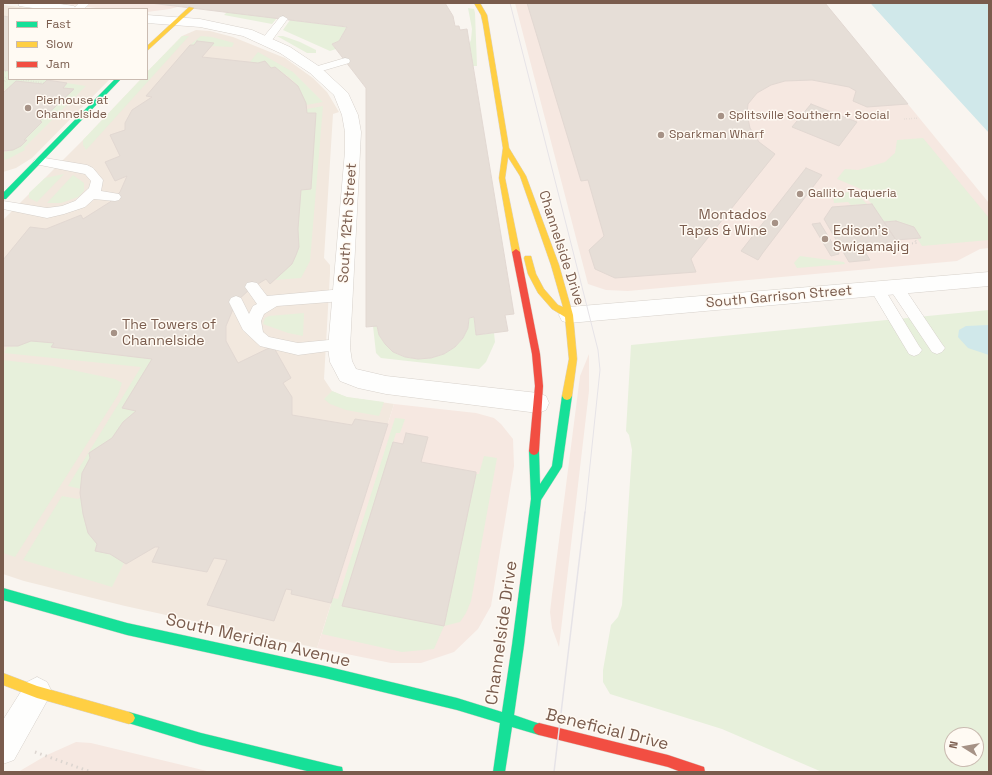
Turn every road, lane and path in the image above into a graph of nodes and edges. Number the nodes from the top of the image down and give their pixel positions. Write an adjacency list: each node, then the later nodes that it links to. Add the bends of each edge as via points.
1 (24, 3): 4 (street)
2 (477, 3): 6 (main road, Channelside Drive)
3 (491, 5): 6 (main road)
4 (56, 8)
5 (191, 8): 9 (main road)
6 (484, 15): 21 (main road, Channelside Drive)
7 (148, 19): 9 (street, South 12th Street)
8 (283, 19): 10 (lane)
9 (175, 20): 10 (street, South 12th Street, via 215,25); 11 (main road)
10 (266, 41): 13 (street, South 12th Street, via 285,50)
11 (148, 48)
12 (345, 61): 13 (lane)
13 (314, 70): 35 (street, South 12th Street, via 341,93 350,115 353,132)
14 (6, 71): 15 (path)
15 (3, 73)
16 (23, 80): 18 (path)
17 (117, 80): 22 (main road)
18 (44, 83)
19 (904, 118): 20 (path)
20 (919, 118)
21 (506, 148): 26 (main road, Channelside Drive, via 502,178); 38 (main road, Channelside Drive, via 523,176 557,271)
22 (39, 161): 23 (main road); 24 (lane, via 89,171 97,180 95,190)
23 (6, 191)
24 (91, 194): 25 (lane); 27 (lane, via 80,204 46,213)
25 (115, 197)
26 (506, 203): 28 (main road); 43 (main road, Channelside Drive, via 536,354)
27 (3, 205)
28 (520, 229)
29 (914, 239): 30 (path, via 917,243)
30 (905, 244)
31 (526, 248): 38 (main road, via 529,266 536,283 555,307)
32 (989, 279): 34 (street, South Garrison Street)
33 (252, 287): 37 (lane, via 264,302)
34 (887, 288): 38 (street, South Garrison Street); 41 (lane); 42 (lane)
35 (343, 295): 37 (lane); 40 (street, South 12th Street)
36 (236, 302): 39 (lane, via 248,326)
37 (272, 303): 39 (lane, via 258,310 254,321)
38 (569, 315): 44 (main road, Channelside Drive, via 572,359 557,466)
39 (256, 334): 40 (lane, via 265,342 291,348)
40 (339, 345): 43 (street, South 12th Street, via 344,369 348,375 358,379 386,385)
41 (936, 348)
42 (914, 350)
43 (538, 403): 44 (main road, Channelside Drive, via 533,462)
44 (536, 499): 48 (main road, Channelside Drive)
45 (3, 594): 48 (main road, South Meridian Avenue, via 119,627 457,704)
46 (3, 679): 47 (main road)
47 (37, 692): 49 (street); 52 (main road, via 201,739)
48 (506, 720): 53 (main road, Channelside Drive); 54 (main road, Beneficial Drive, via 668,761)
49 (3, 749)
50 (47, 755): 51 (path)
51 (91, 772)
52 (337, 772)
53 (499, 772)
54 (699, 772)

